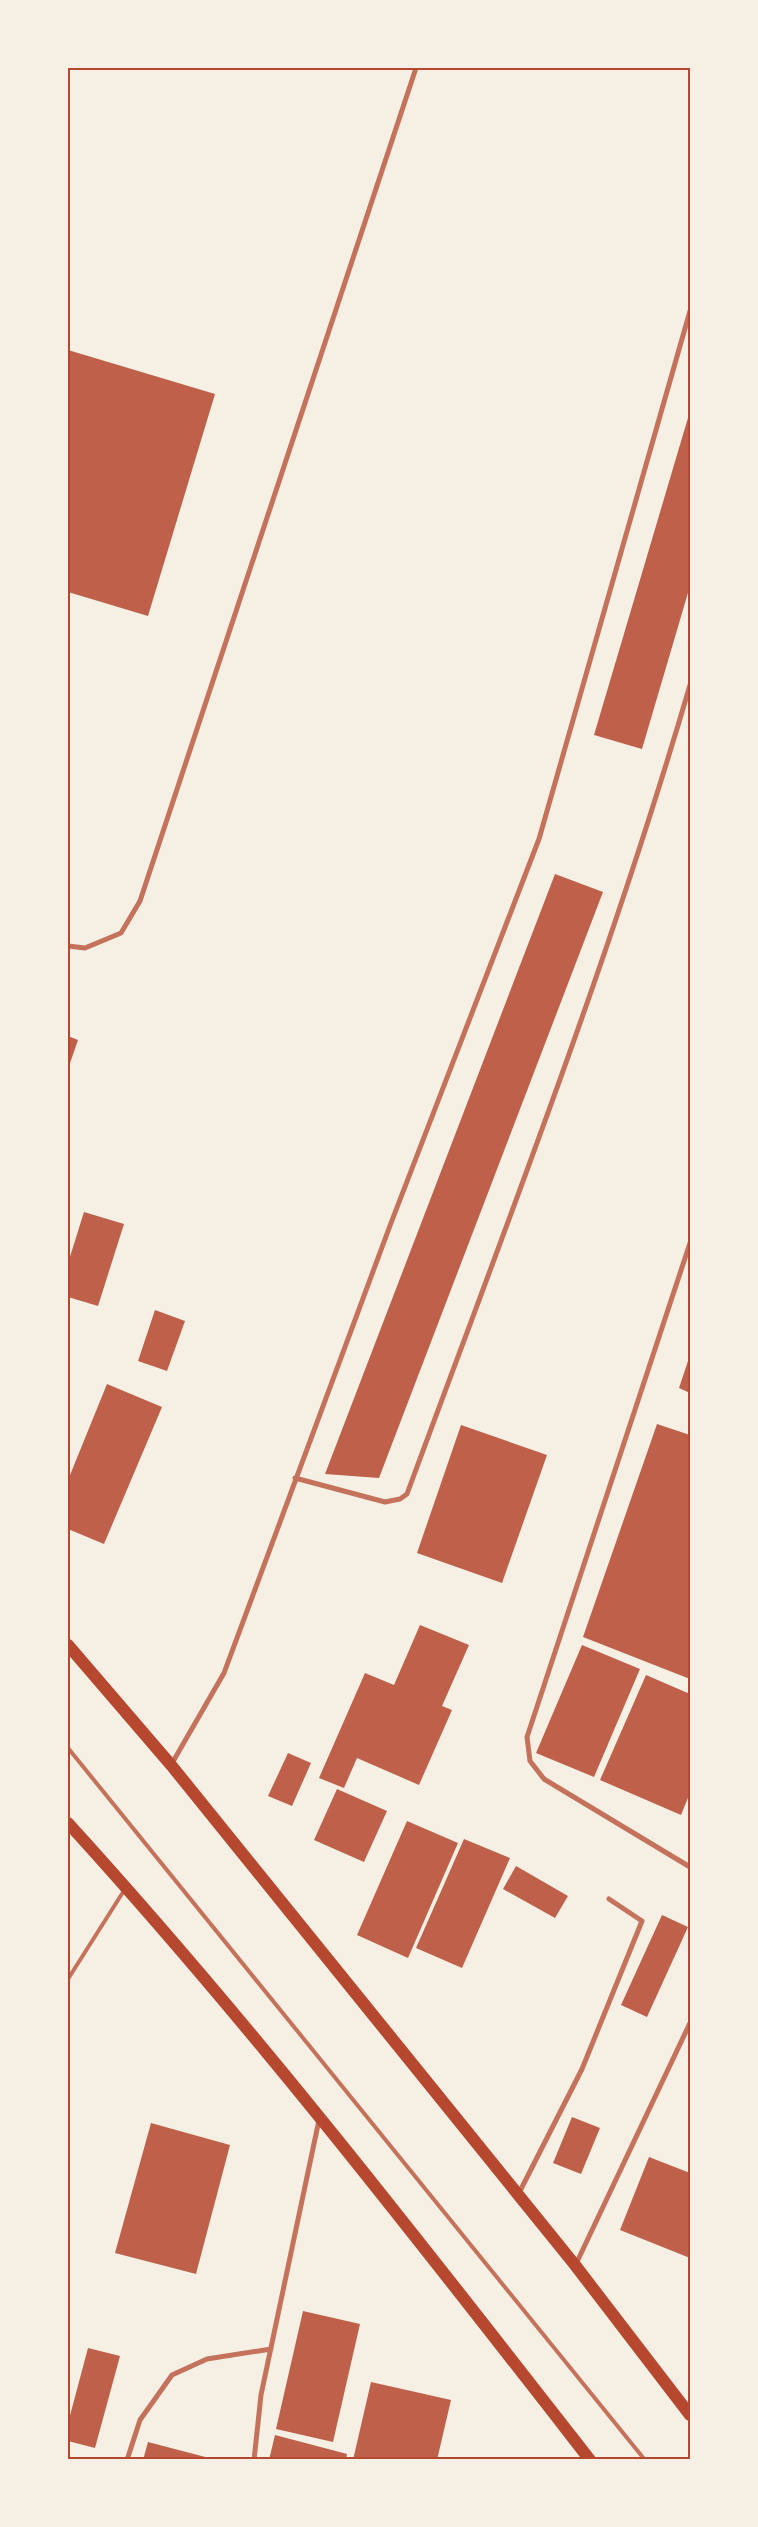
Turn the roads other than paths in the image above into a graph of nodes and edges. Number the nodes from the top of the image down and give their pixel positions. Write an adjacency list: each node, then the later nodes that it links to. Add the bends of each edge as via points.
1 (416, 68): 4 (street, via 140,901 121,933 85,948)
2 (690, 311): 6 (street, via 539,839)
3 (690, 685): 6 (street, via 652,815 545,1124 407,1494 385,1502)
4 (68, 946)
5 (690, 1243): 11 (street, via 527,1737 530,1761 544,1779)
6 (295, 1478): 9 (street, via 224,1673)
7 (68, 1645): 9 (main road)
8 (68, 1748): 24 (lane)
9 (171, 1765): 17 (main road)
10 (68, 1822): 12 (main road)
11 (690, 1868)
12 (126, 1887): 14 (lane); 16 (main road)
13 (609, 1899): 17 (street, via 642,1921 582,2069)
14 (68, 1979)
15 (690, 2023): 18 (street)
16 (320, 2118): 19 (street); 23 (main road)
17 (518, 2195): 18 (main road)
18 (575, 2265): 20 (main road)
19 (271, 2349): 21 (street, via 207,2359 172,2375 140,2420); 22 (street, via 261,2395)
20 (690, 2415)
21 (127, 2460)
22 (254, 2460)
23 (590, 2460)
24 (645, 2460)

